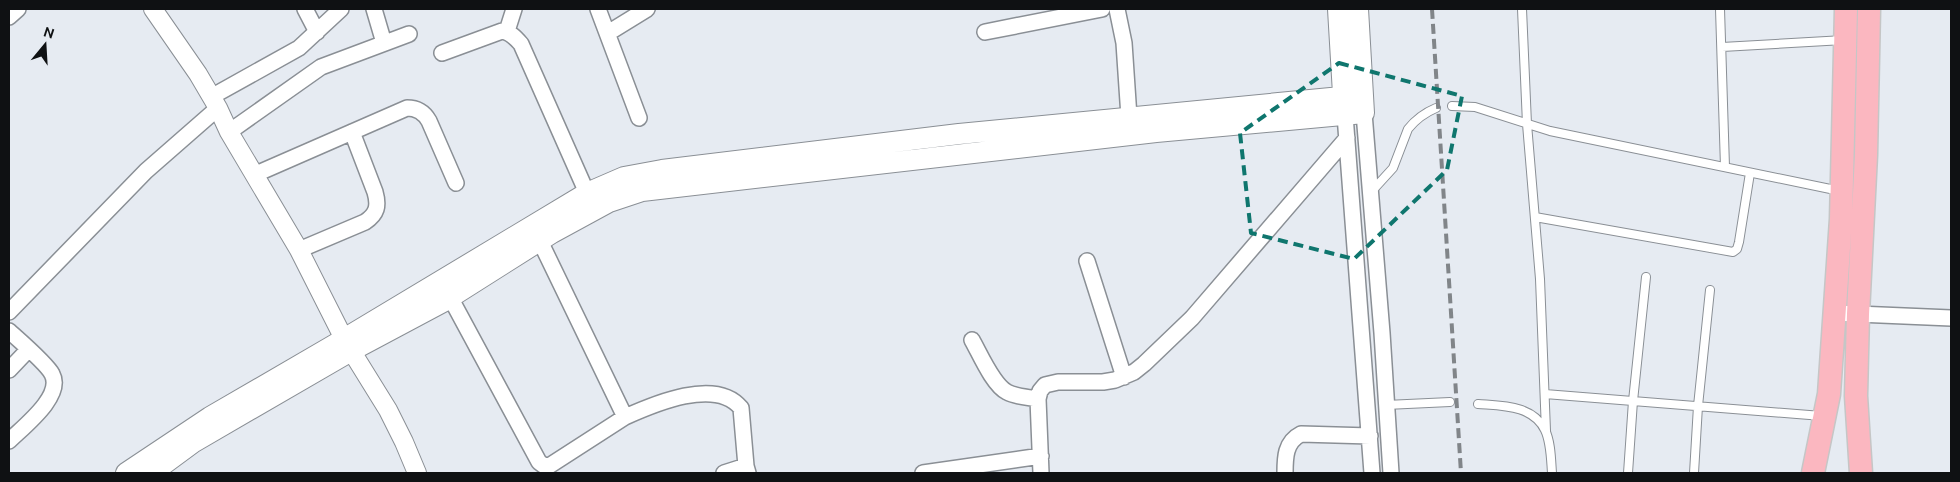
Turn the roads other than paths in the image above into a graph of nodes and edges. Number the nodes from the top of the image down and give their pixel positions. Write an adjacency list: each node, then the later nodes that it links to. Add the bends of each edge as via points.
1 (18, 9): 17 (street)
2 (153, 9): 27 (street)
3 (306, 9): 18 (street)
4 (342, 9): 18 (street)
5 (374, 9): 24 (street)
6 (514, 9): 19 (street)
7 (598, 9): 22 (street)
8 (647, 9): 22 (street)
9 (1102, 9): 20 (street)
10 (1117, 9): 31 (street, via 1124,43)
11 (1338, 9): 28 (main road)
12 (1358, 9): 28 (main road)
13 (1522, 9): 33 (lane)
14 (1720, 9): 25 (lane)
15 (1846, 9): 23 (main road)
16 (1869, 9): 53 (main road)
17 (9, 17)
18 (317, 32): 27 (street, via 290,54)
19 (507, 32): 26 (street); 42 (street, via 521,44)
20 (985, 32)
21 (410, 34): 24 (street)
22 (608, 34): 32 (street)
23 (1845, 40): 25 (lane); 41 (main road)
24 (384, 43): 34 (street, via 321,67)
25 (1722, 47): 37 (lane)
26 (442, 52)
27 (214, 102): 34 (street); 51 (street)
28 (1354, 105): 31 (main road); 36 (street); 43 (street); 45 (main road, via 1156,132 642,191 609,202)
29 (1452, 106): 33 (lane, via 1475,107)
30 (1436, 108): 43 (lane, via 1415,120 1408,129 1393,168)
31 (1128, 117): 42 (main road, via 662,170 624,177)
32 (639, 118)
33 (1527, 124): 37 (lane, via 1550,132); 44 (lane)
34 (229, 132): 39 (street)
35 (352, 132): 39 (street); 40 (street, via 407,108 419,110 429,120); 46 (street, via 375,192 376,211 364,222)
36 (1347, 138): 60 (street, via 1177,334 1144,364); 71 (street)
37 (1725, 168): 38 (lane)
38 (1750, 173): 41 (lane); 44 (lane, via 1739,242 1733,252)
39 (256, 174): 46 (street)
40 (456, 183)
41 (1842, 192): 52 (main road)
42 (587, 193): 57 (main road)
43 (1370, 193): 66 (street)
44 (1535, 217): 61 (lane)
45 (540, 241): 50 (main road); 69 (street)
46 (299, 250): 57 (street)
47 (1088, 261): 60 (street)
48 (1646, 277): 63 (lane)
49 (1710, 290): 67 (lane)
50 (450, 297): 57 (main road); 69 (street, via 539,462 549,466)
51 (9, 312)
52 (1834, 313): 53 (street); 68 (main road)
53 (1858, 314): 54 (street); 88 (main road, via 1856,396)
54 (1951, 318)
55 (9, 331): 58 (street)
56 (972, 340): 62 (street, via 1002,388 1015,395)
57 (348, 345): 75 (main road, via 210,417); 76 (main road, via 194,442); 77 (street, via 388,410)
58 (28, 350): 59 (street); 72 (street, via 52,373 55,383 51,399)
59 (9, 370)
60 (1124, 377): 62 (street, via 1103,382 1045,384)
61 (1545, 394): 63 (lane); 70 (lane)
62 (1038, 400): 73 (street)
63 (1633, 401): 67 (lane); 85 (lane)
64 (1450, 402): 66 (lane)
65 (1478, 404): 70 (lane, via 1516,408 1530,414)
66 (1386, 405): 83 (street)
67 (1698, 406): 68 (lane); 86 (lane)
68 (1826, 417): 87 (main road)
69 (625, 418): 74 (street, via 656,404 701,393 726,397 741,408)
70 (1546, 431): 84 (lane)
71 (1370, 436): 81 (street, via 1301,434 1288,446); 82 (street)
72 (9, 441)
73 (1041, 456): 79 (street); 80 (street)
74 (747, 470): 78 (street)
75 (126, 473)
76 (152, 473)
77 (417, 473)
78 (724, 473)
79 (923, 473)
80 (1042, 473)
81 (1284, 473)
82 (1372, 473)
83 (1391, 473)
84 (1552, 473)
85 (1628, 473)
86 (1694, 473)
87 (1814, 473)
88 (1862, 473)

